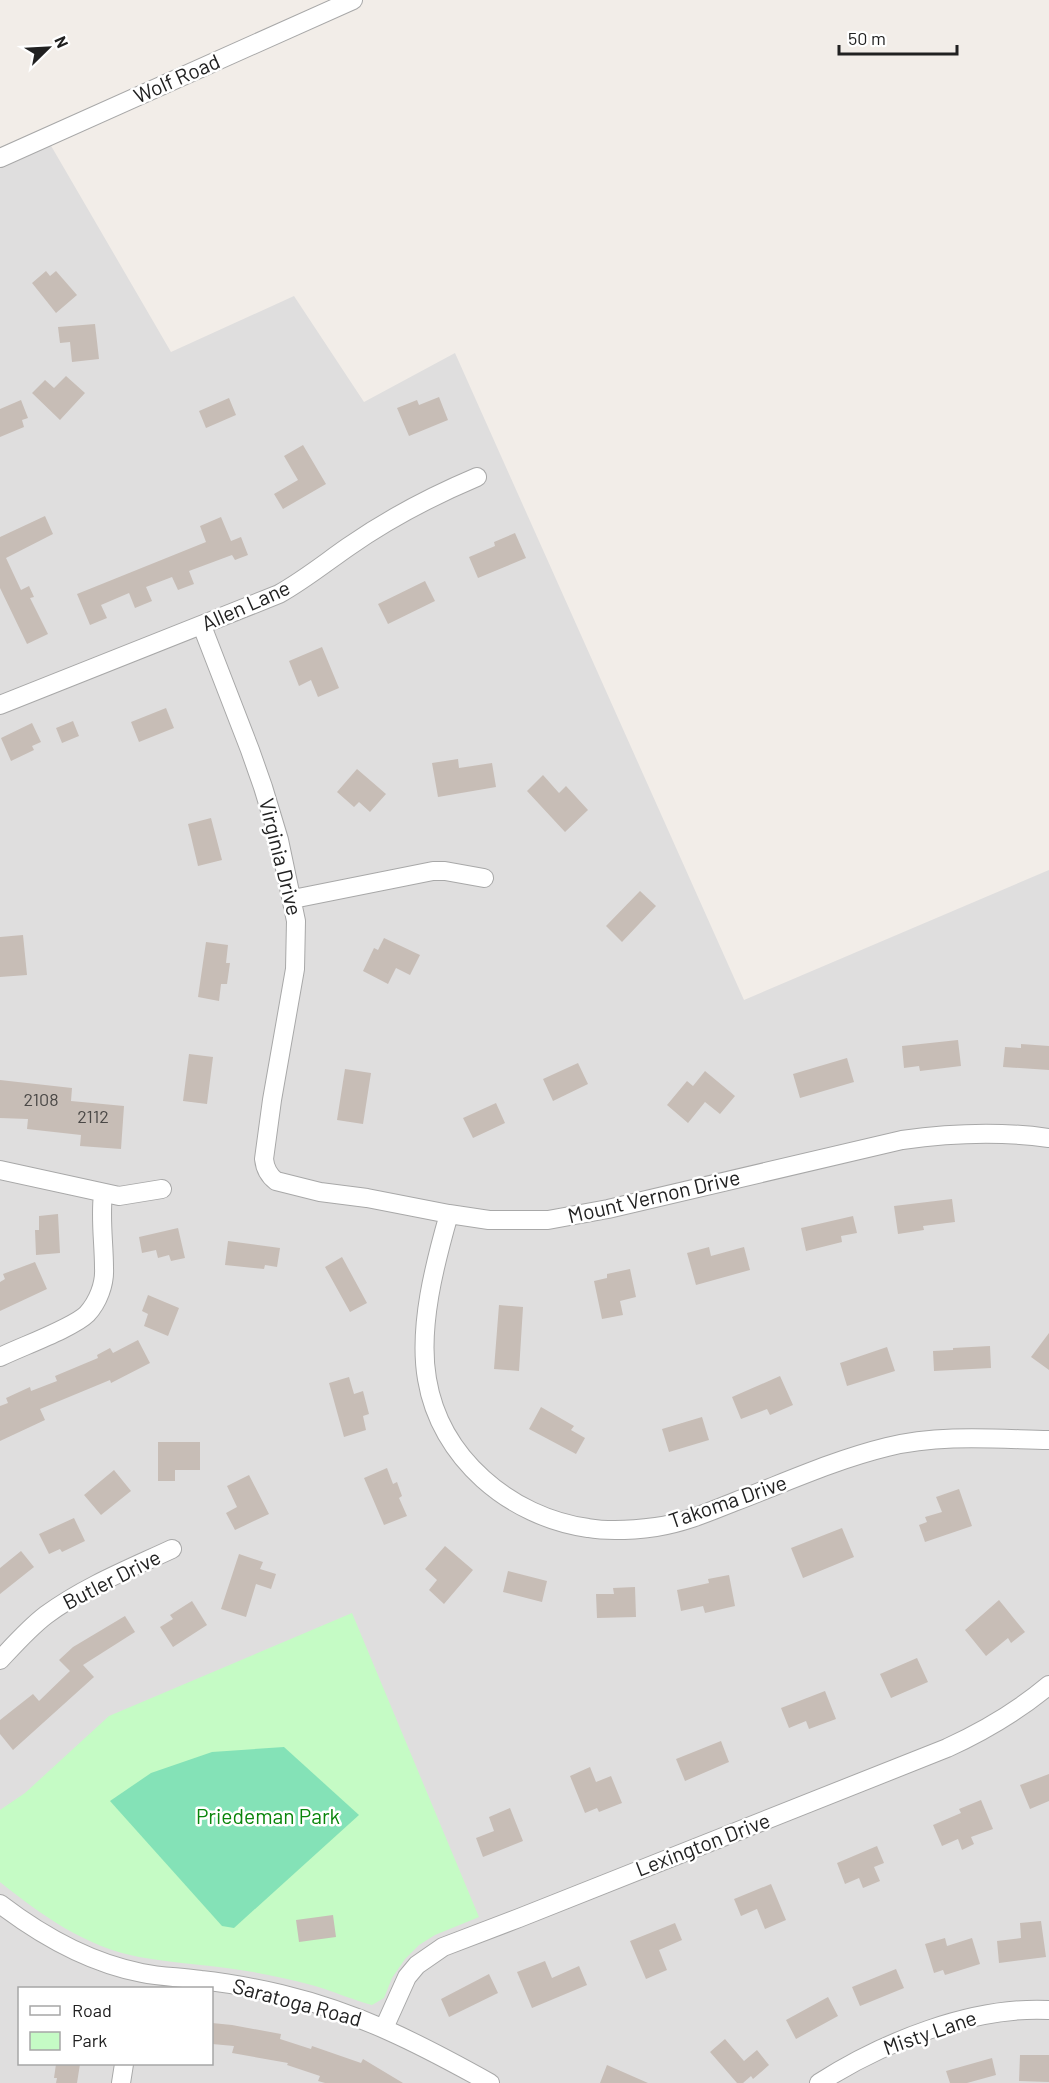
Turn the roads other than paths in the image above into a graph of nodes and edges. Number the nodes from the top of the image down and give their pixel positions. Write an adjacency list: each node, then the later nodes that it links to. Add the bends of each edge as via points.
1 (353, 0): 2 (street, Wolf Road)
2 (0, 158)
3 (477, 477): 4 (street, Allen Lane, via 388,521 298,584)
4 (202, 626): 5 (street, Allen Lane); 7 (street, Virginia Drive, via 263,787)
5 (0, 705)
6 (484, 878): 7 (street, via 433,871)
7 (293, 899): 9 (street, Virginia Drive, via 295,969 272,1100)
8 (1049, 1138): 13 (street, Mount Vernon Drive, via 983,1133 902,1140 548,1220 489,1220)
9 (265, 1168): 13 (street, Mount Vernon Drive, via 276,1180 298,1186)
10 (0, 1170): 12 (street)
11 (162, 1189): 12 (street, via 121,1196)
12 (103, 1194): 14 (street, via 100,1213 105,1269 95,1303 78,1321)
13 (449, 1214): 15 (street, Takoma Drive, via 426,1330 427,1379 434,1408 449,1441 485,1481 551,1519 604,1530 658,1527 886,1447 918,1440)
14 (0, 1357)
15 (1049, 1440)
16 (172, 1549): 17 (street, Butler Drive, via 78,1594 46,1616)
17 (0, 1660)
18 (1049, 1685): 22 (street, Lexington Drive, via 1002,1719 947,1748 443,1947 422,1960 407,1977)
19 (0, 1904): 20 (street, Saratoga Road, via 49,1938 125,1970)
20 (141, 1981): 22 (street, Saratoga Road, via 259,1989 354,2015)
21 (1049, 2010): 26 (street, Misty Lane, via 987,2014 940,2026 864,2057)
22 (384, 2028): 25 (street, Saratoga Road)
23 (124, 2065): 24 (street)
24 (121, 2083)
25 (490, 2083)
26 (819, 2083)

